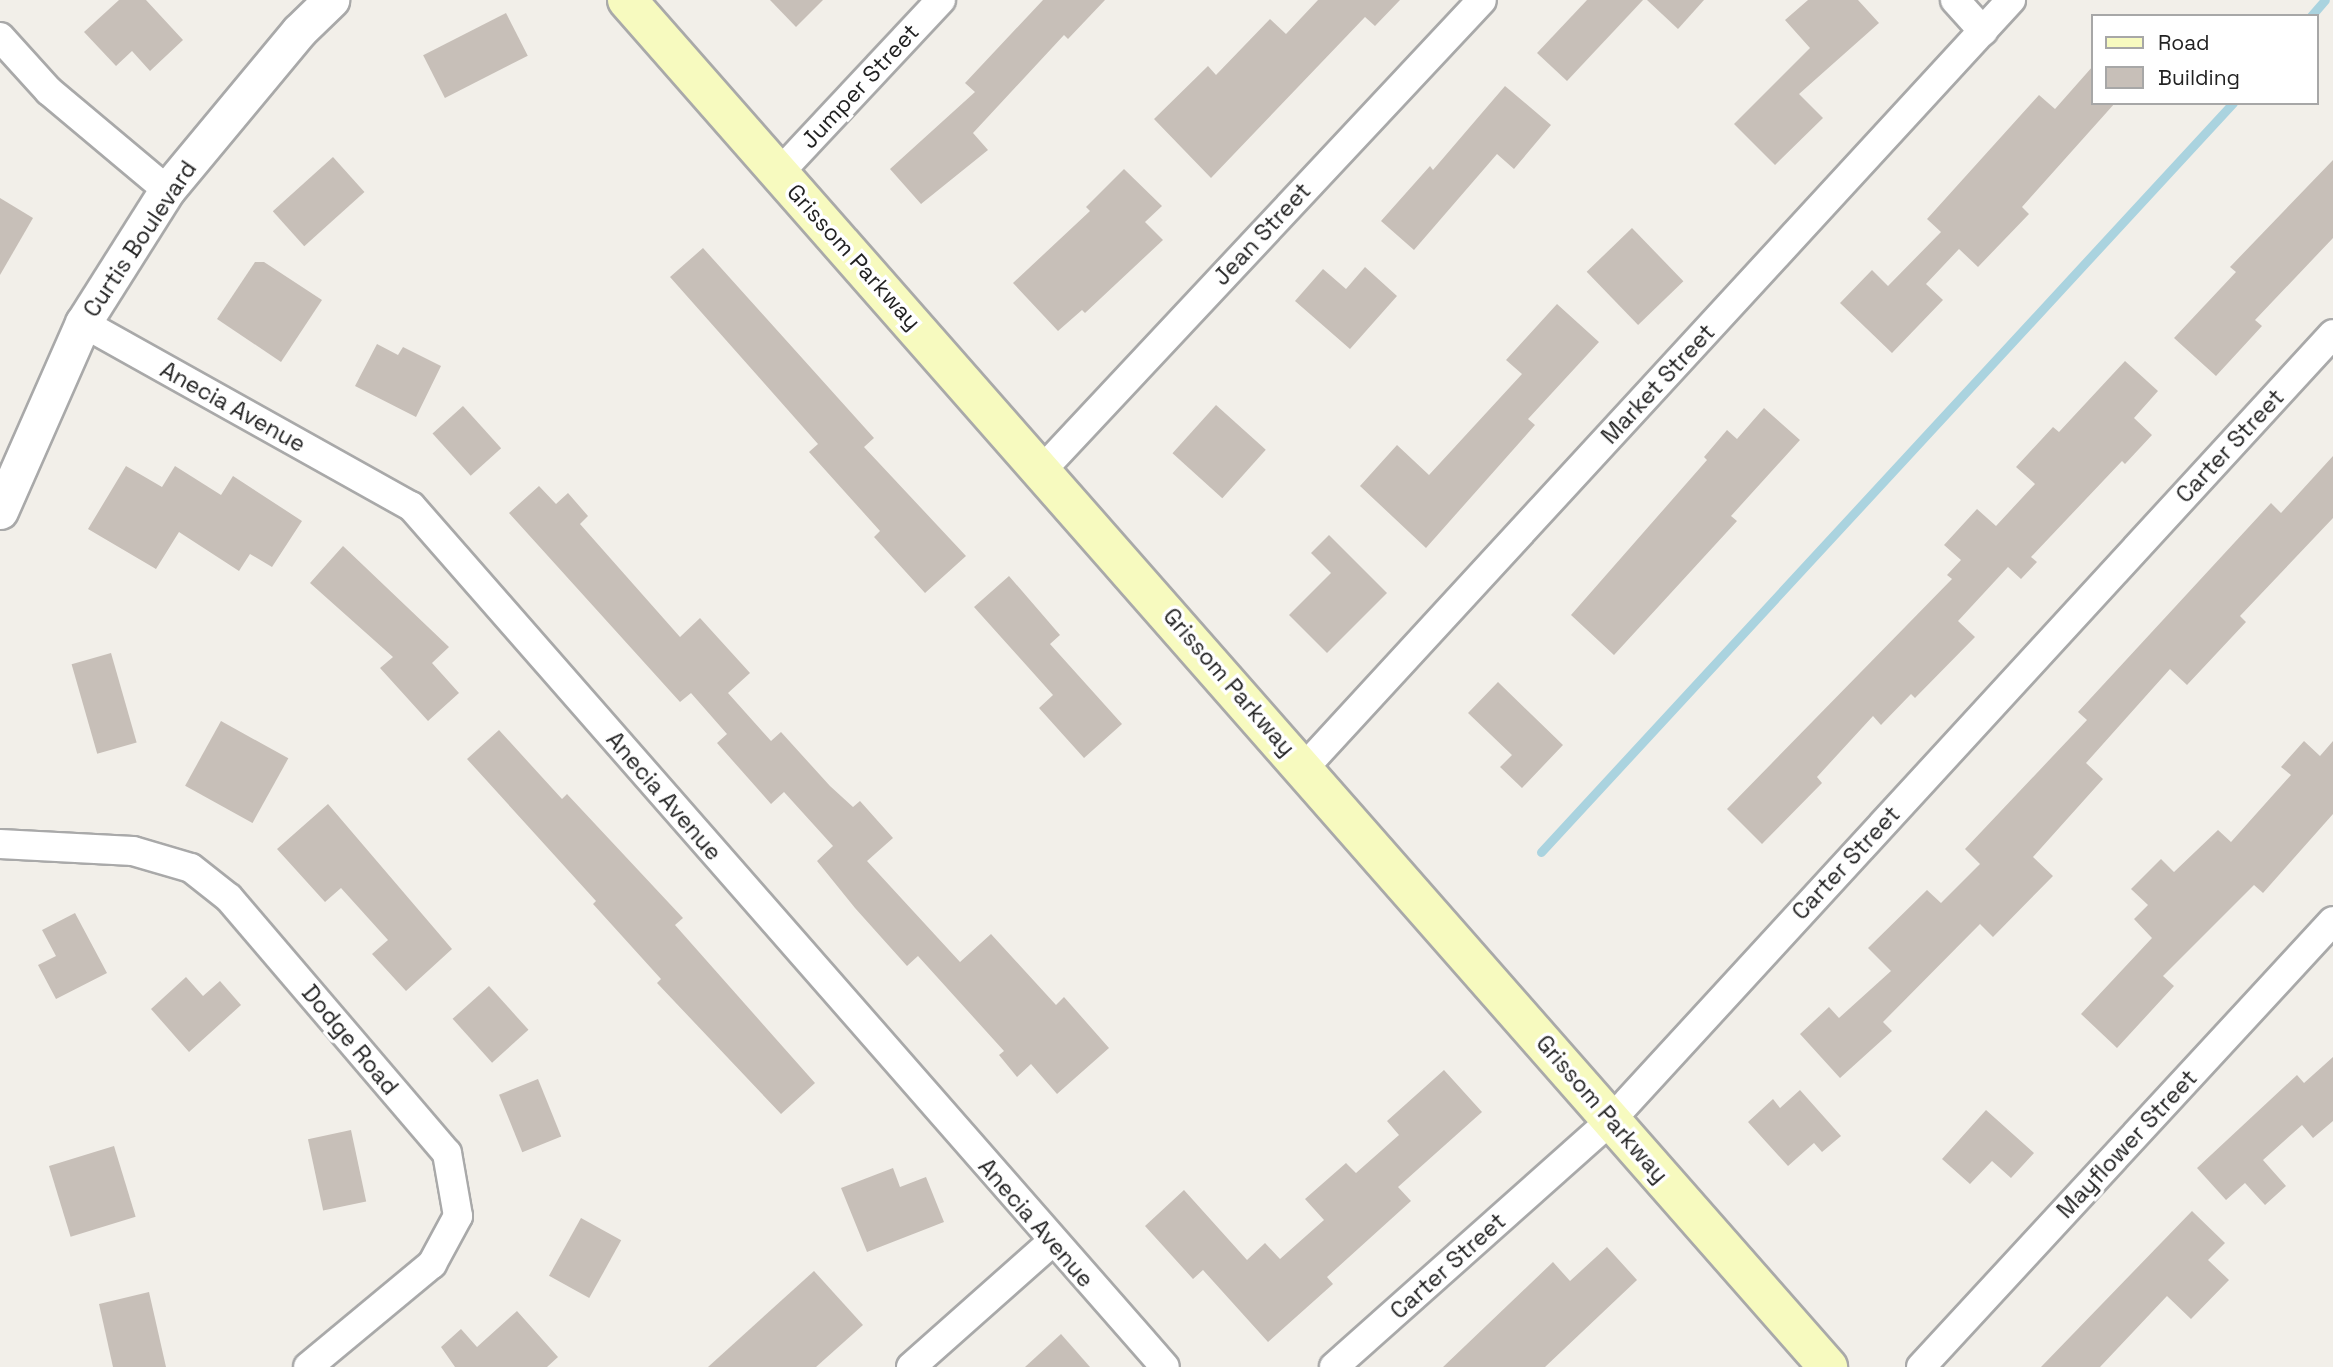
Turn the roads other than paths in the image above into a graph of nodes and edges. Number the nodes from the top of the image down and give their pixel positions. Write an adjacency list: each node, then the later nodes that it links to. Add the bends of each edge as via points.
1 (331, 0): 10 (street, Curtis Boulevard, via 299,31)
2 (627, 0): 9 (main road, Grissom Parkway)
3 (941, 0): 9 (street, Jumper Street)
4 (1482, 0): 13 (street, Jean Street)
5 (1955, 0): 7 (street)
6 (2011, 0): 7 (street, Market Street)
7 (1983, 31): 15 (street, Market Street)
8 (0, 37): 10 (street, via 49,91)
9 (779, 173): 13 (main road, Grissom Parkway)
10 (167, 190): 11 (street, Curtis Boulevard)
11 (83, 323): 14 (street, Curtis Boulevard); 19 (street, Anecia Avenue, via 411,506)
12 (2333, 334): 18 (street, Carter Street)
13 (1043, 469): 15 (main road, Grissom Parkway)
14 (1, 503)
15 (1304, 768): 18 (main road, Grissom Parkway)
16 (0, 844): 20 (street, Dodge Road, via 133,851 191,868 229,898 447,1153 458,1216 432,1264)
17 (2333, 921): 25 (street, Mayflower Street)
18 (1611, 1120): 23 (street, Carter Street); 24 (main road, Grissom Parkway)
19 (1052, 1242): 21 (street); 22 (street, Anecia Avenue)
20 (308, 1367)
21 (911, 1367)
22 (1165, 1367)
23 (1334, 1367)
24 (1828, 1367)
25 (1922, 1367)

